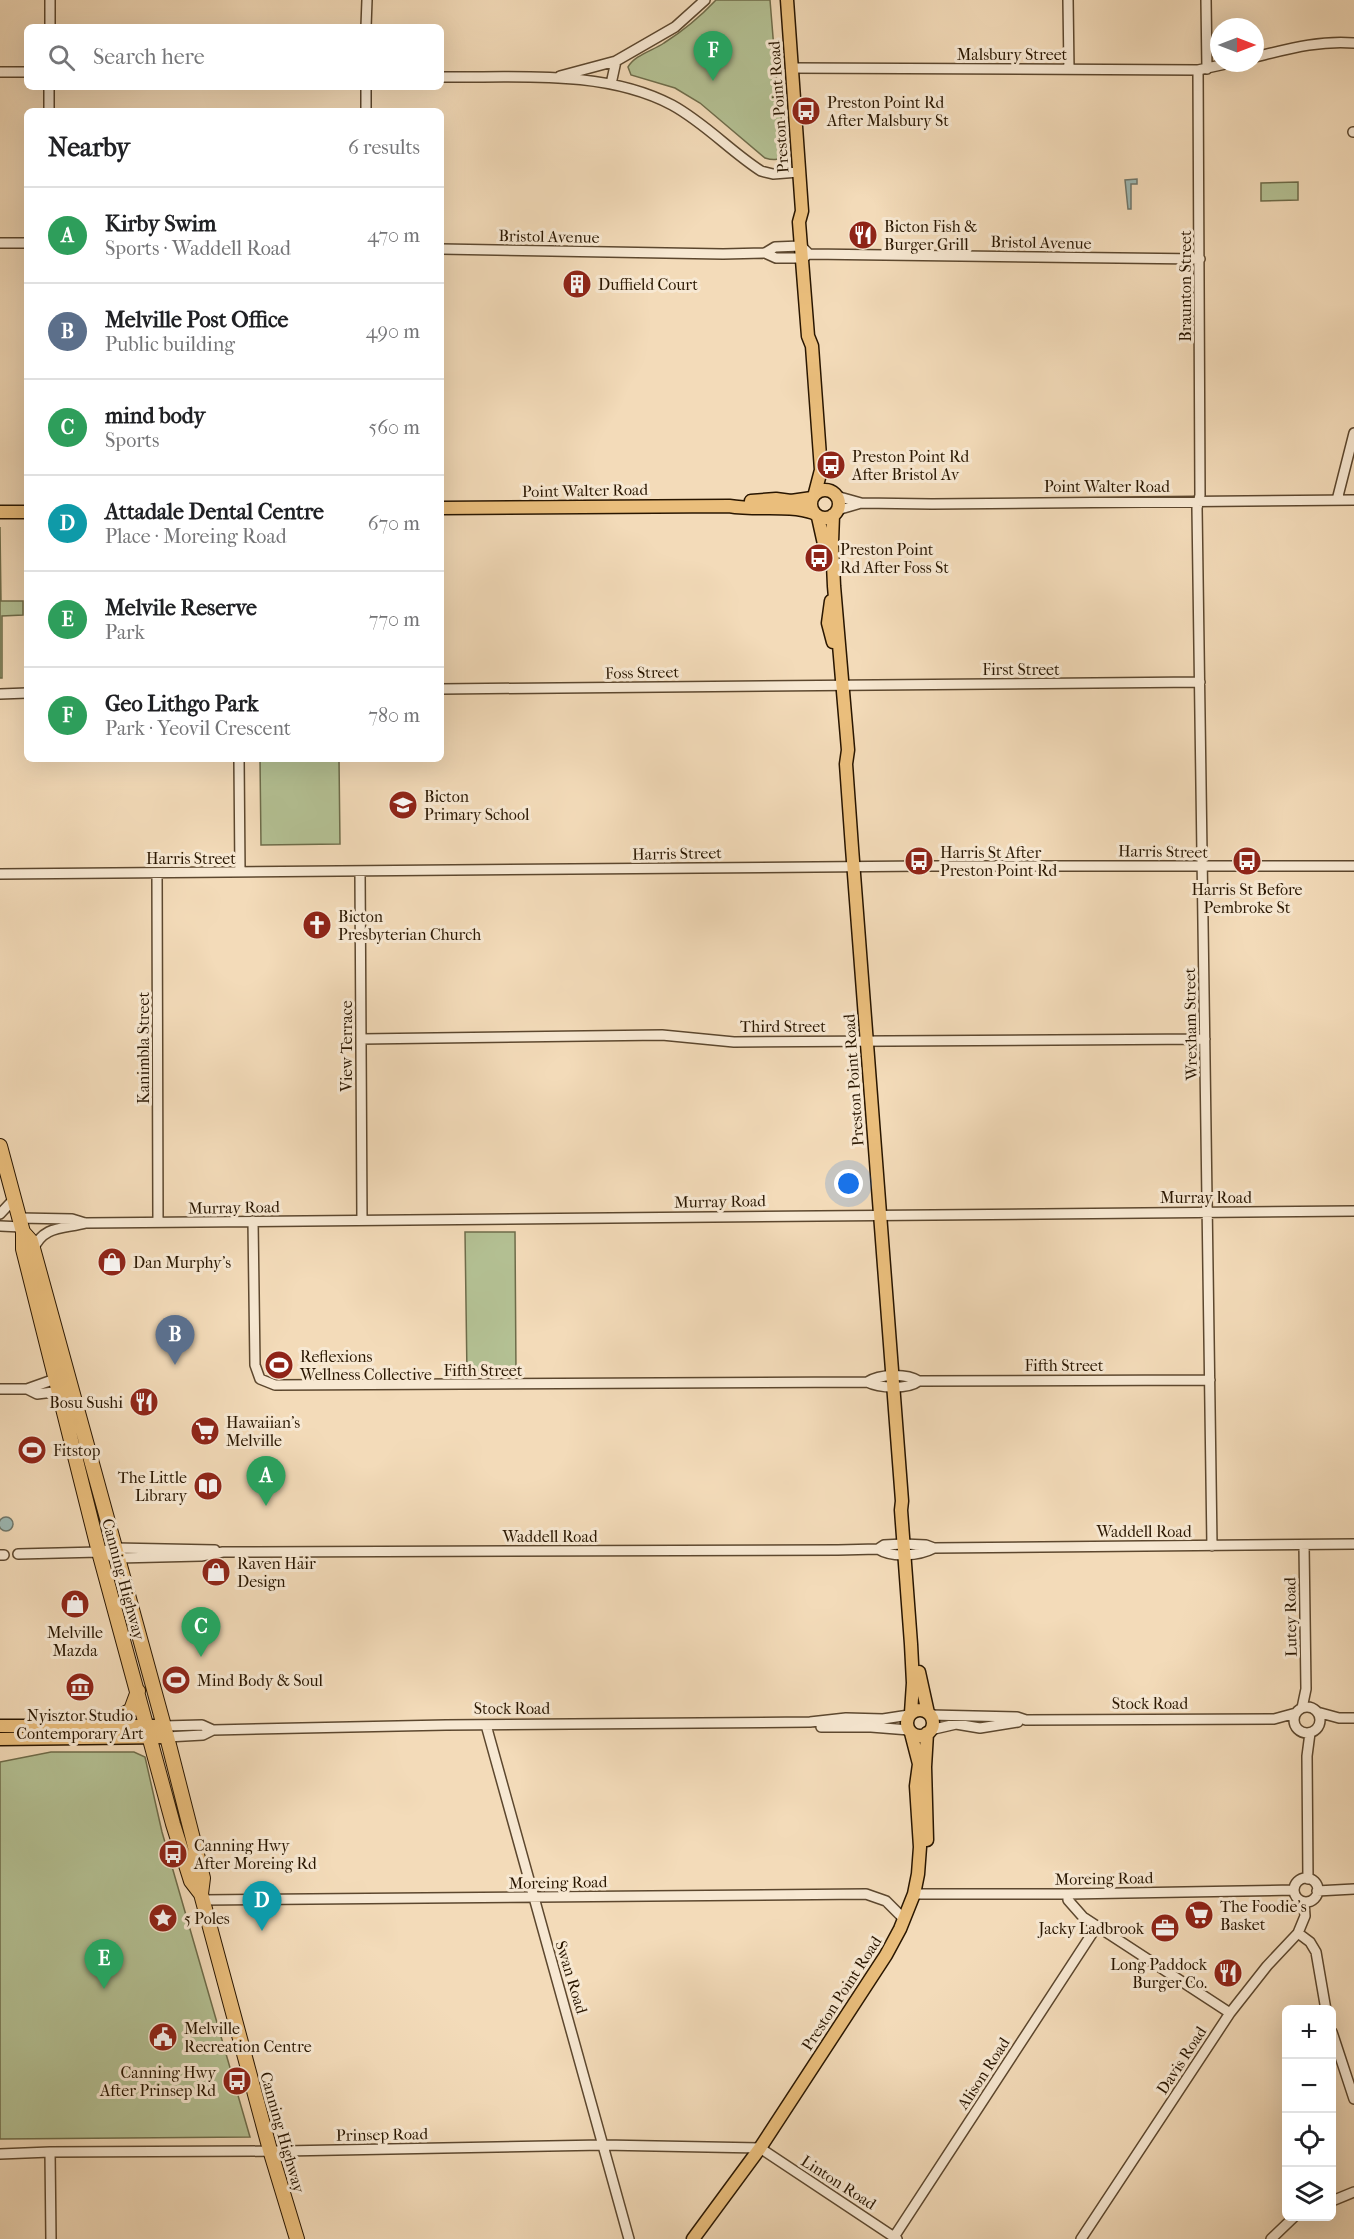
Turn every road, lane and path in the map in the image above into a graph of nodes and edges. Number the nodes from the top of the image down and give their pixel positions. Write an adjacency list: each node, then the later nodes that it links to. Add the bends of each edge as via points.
1 (50, 0): 7 (street)
2 (367, 0): 8 (street)
3 (705, 0): 11 (street, via 675,27)
4 (787, 0): 12 (main road, Preston Point Road)
5 (1068, 0): 14 (street)
6 (1206, 0): 15 (street, Braunton Street)
7 (50, 24)
8 (366, 24)
9 (1354, 43): 10 (street, via 1335,41)
10 (1264, 55)
11 (616, 61): 19 (street); 20 (street)
12 (792, 68): 14 (street, Malsbury Street); 25 (main road, Preston Point Road)
13 (1210, 68): 15 (street, Malsbury Street)
14 (1069, 69): 15 (street, Malsbury Street)
15 (1203, 70): 30 (street, Braunton Street)
16 (0, 72): 17 (street)
17 (24, 72)
18 (444, 77): 19 (street)
19 (555, 79): 20 (street)
20 (611, 84): 25 (street, via 649,95 687,114 761,171)
21 (49, 90): 23 (street)
22 (366, 90): 24 (street)
23 (49, 108)
24 (366, 108)
25 (799, 172): 29 (main road, Preston Point Road, via 799,222)
26 (0, 243): 27 (street)
27 (24, 243)
28 (444, 249): 29 (street, Bristol Avenue, via 765,253 776,258)
29 (808, 253): 30 (street, Bristol Avenue); 32 (main road, Preston Point Road, via 808,336 812,346)
30 (1200, 258): 37 (street, Braunton Street)
31 (1354, 433): 35 (street)
32 (821, 470): 33 (main road, Preston Point Road); 34 (main road, Preston Point Road)
33 (834, 494): 34 (main road, Point Walter Road, via 823,490); 38 (street, Point Walter Road); 43 (main road, via 839,503)
34 (814, 496): 39 (main road, Point Walter Road); 44 (main road, via 811,506)
35 (1337, 500): 36 (street, Point Walter Road); 37 (street, Point Walter Road)
36 (1354, 500)
37 (1198, 502): 38 (street, Point Walter Road); 45 (street, Wrexham Street)
38 (861, 503): 43 (street, Point Walter Road)
39 (729, 506): 40 (main road, Point Walter Road); 44 (main road, Point Walter Road, via 802,510)
40 (444, 508)
41 (0, 512): 42 (main road)
42 (24, 512)
43 (835, 513): 44 (main road, Point Walter Road, via 826,518); 46 (main road, Preston Point Road, via 832,550)
44 (816, 515): 46 (main road, Preston Point Road, via 824,543 831,597 828,623)
45 (1200, 682): 46 (street, First Street); 51 (street, Wrexham Street)
46 (839, 686): 47 (street, Foss Street); 53 (main road, Preston Point Road)
47 (444, 689)
48 (24, 693): 49 (street)
49 (0, 694)
50 (239, 762): 55 (street)
51 (1202, 866): 52 (street, Harris Street); 53 (street, Harris Street); 59 (street, Wrexham Street)
52 (1354, 866)
53 (854, 867): 54 (street, Harris Street); 60 (main road, Preston Point Road)
54 (360, 871): 55 (street, Harris Street); 58 (street, View Terrace)
55 (240, 872): 56 (street, Harris Street)
56 (157, 873): 57 (street, Harris Street); 69 (street, Kanimbla Street)
57 (0, 874)
58 (361, 1039): 60 (street, Third Street, via 662,1035 734,1042); 67 (street, View Terrace)
59 (1205, 1039): 60 (street, Third Street); 64 (street, Wrexham Street)
60 (867, 1041): 66 (main road, Preston Point Road)
61 (0, 1146): 62 (highway, Canning Highway)
62 (14, 1199): 65 (street); 72 (highway, Canning Highway)
63 (1354, 1211): 64 (street, Murray Road)
64 (1207, 1212): 66 (street, Murray Road); 74 (street, Wrexham Street)
65 (0, 1214)
66 (880, 1215): 67 (street, Murray Road); 75 (main road, Preston Point Road)
67 (362, 1220): 68 (street, Murray Road)
68 (253, 1221): 69 (street, Murray Road); 75 (street, Fifth Street, via 255,1365 260,1379 271,1384 867,1382 875,1377)
69 (158, 1222): 70 (street, Murray Road)
70 (86, 1223): 72 (street, Murray Road, via 72,1220); 73 (street, Murray Road, via 49,1230)
71 (0, 1226): 72 (street, Murray Road)
72 (22, 1226): 73 (highway, Canning Highway); 76 (highway, Canning Highway, via 22,1249)
73 (33, 1250): 76 (highway, Canning Highway)
74 (1210, 1380): 75 (street, Fifth Street, via 919,1381 912,1377); 80 (street, Wrexham Street)
75 (893, 1381): 81 (main road, Preston Point Road)
76 (64, 1383): 77 (street, via 37,1394 27,1389); 82 (highway, Canning Highway); 83 (highway, Canning Highway)
77 (0, 1389)
78 (1304, 1545): 79 (street, Waddell Road); 80 (street, Waddell Road); 85 (street, Lutey Road)
79 (1354, 1545)
80 (1212, 1546): 81 (street, Waddell Road, via 926,1545)
81 (906, 1549): 83 (street, Waddell Road, via 223,1552 189,1548); 89 (main road, Preston Point Road, via 913,1683); 90 (main road, Preston Point Road, via 920,1683)
82 (99, 1552): 83 (street, Waddell Road); 84 (street, Waddell Road); 86 (highway, Canning Highway)
83 (117, 1553): 100 (highway, Canning Highway)
84 (18, 1554)
85 (1306, 1689): 87 (street, Lutey Road); 88 (street, Lutey Road)
86 (138, 1691): 98 (highway, via 131,1710); 103 (highway, Canning Highway)
87 (1315, 1710): 88 (street, Stock Road); 91 (street, Stock Road); 99 (street, via 1320,1720)
88 (1299, 1711): 93 (street, Stock Road); 99 (street, via 1294,1722)
89 (910, 1714): 90 (main road, Stock Road, via 918,1710); 95 (street, Stock Road); 101 (main road)
90 (929, 1714): 94 (street, Stock Road); 102 (main road)
91 (1339, 1718): 92 (street, Stock Road); 99 (street, Stock Road)
92 (1354, 1718)
93 (1274, 1719): 94 (street, Stock Road); 99 (street, Stock Road)
94 (1026, 1720): 102 (street, Stock Road, via 980,1728 956,1724)
95 (810, 1722): 96 (street, Stock Road); 101 (street, Stock Road, via 818,1726)
96 (486, 1725): 100 (street, Stock Road, via 213,1730 202,1725); 112 (street, Swan Road)
97 (0, 1726): 98 (main road, Stock Road)
98 (104, 1726): 103 (main road, Stock Road)
99 (1306, 1730): 105 (street)
100 (166, 1731): 103 (main road, Stock Road); 111 (highway, Canning Highway, via 203,1878)
101 (910, 1731): 102 (main road, Stock Road, via 919,1736); 109 (main road, Preston Point Road, via 919,1764)
102 (929, 1731): 109 (main road, Preston Point Road, via 925,1767 926,1863)
103 (148, 1732): 104 (main road, Stock Road); 111 (highway, Canning Highway, via 191,1881)
104 (0, 1739)
105 (1308, 1879): 107 (street, via 1298,1881); 108 (street)
106 (1354, 1889): 108 (street)
107 (1294, 1890): 110 (street, Moreing Road); 113 (street)
108 (1317, 1891): 113 (street, via 1315,1898)
109 (917, 1894): 110 (street, Moreing Road); 114 (main road, Preston Point Road); 123 (main road, Preston Point Road, via 903,1938)
110 (1068, 1894): 115 (street, via 1074,1908)
111 (202, 1897): 112 (street, Moreing Road); 122 (highway, Canning Highway)
112 (532, 1897): 114 (street, Moreing Road, via 866,1894 886,1901); 121 (street, Swan Road)
113 (1304, 1902): 116 (street, via 1303,1923)
114 (904, 1919): 123 (main road, Preston Point Road, via 886,1955)
115 (1097, 1926): 118 (street); 129 (street, Alison Road)
116 (1298, 1933): 117 (street, via 1316,1952); 118 (street, Davis Road)
117 (1325, 2005)
118 (1230, 2013): 135 (street, Davis Road)
119 (1336, 2044): 120 (street)
120 (1354, 2099)
121 (603, 2145): 122 (street, Prinsep Road); 123 (street, Prinsep Road); 132 (street, Swan Road)
122 (270, 2150): 124 (street, Prinsep Road); 131 (highway, Canning Highway)
123 (763, 2150): 129 (street, Linton Road); 133 (main road, Preston Point Road); 134 (main road, Preston Point Road)
124 (50, 2152): 125 (street, Prinsep Road); 130 (street)
125 (0, 2154)
126 (1354, 2192): 127 (street)
127 (1336, 2199)
128 (1290, 2221): 136 (street)
129 (896, 2238)
130 (51, 2239)
131 (297, 2239)
132 (629, 2239)
133 (693, 2239)
134 (701, 2239)
135 (1081, 2239)
136 (1270, 2239)

